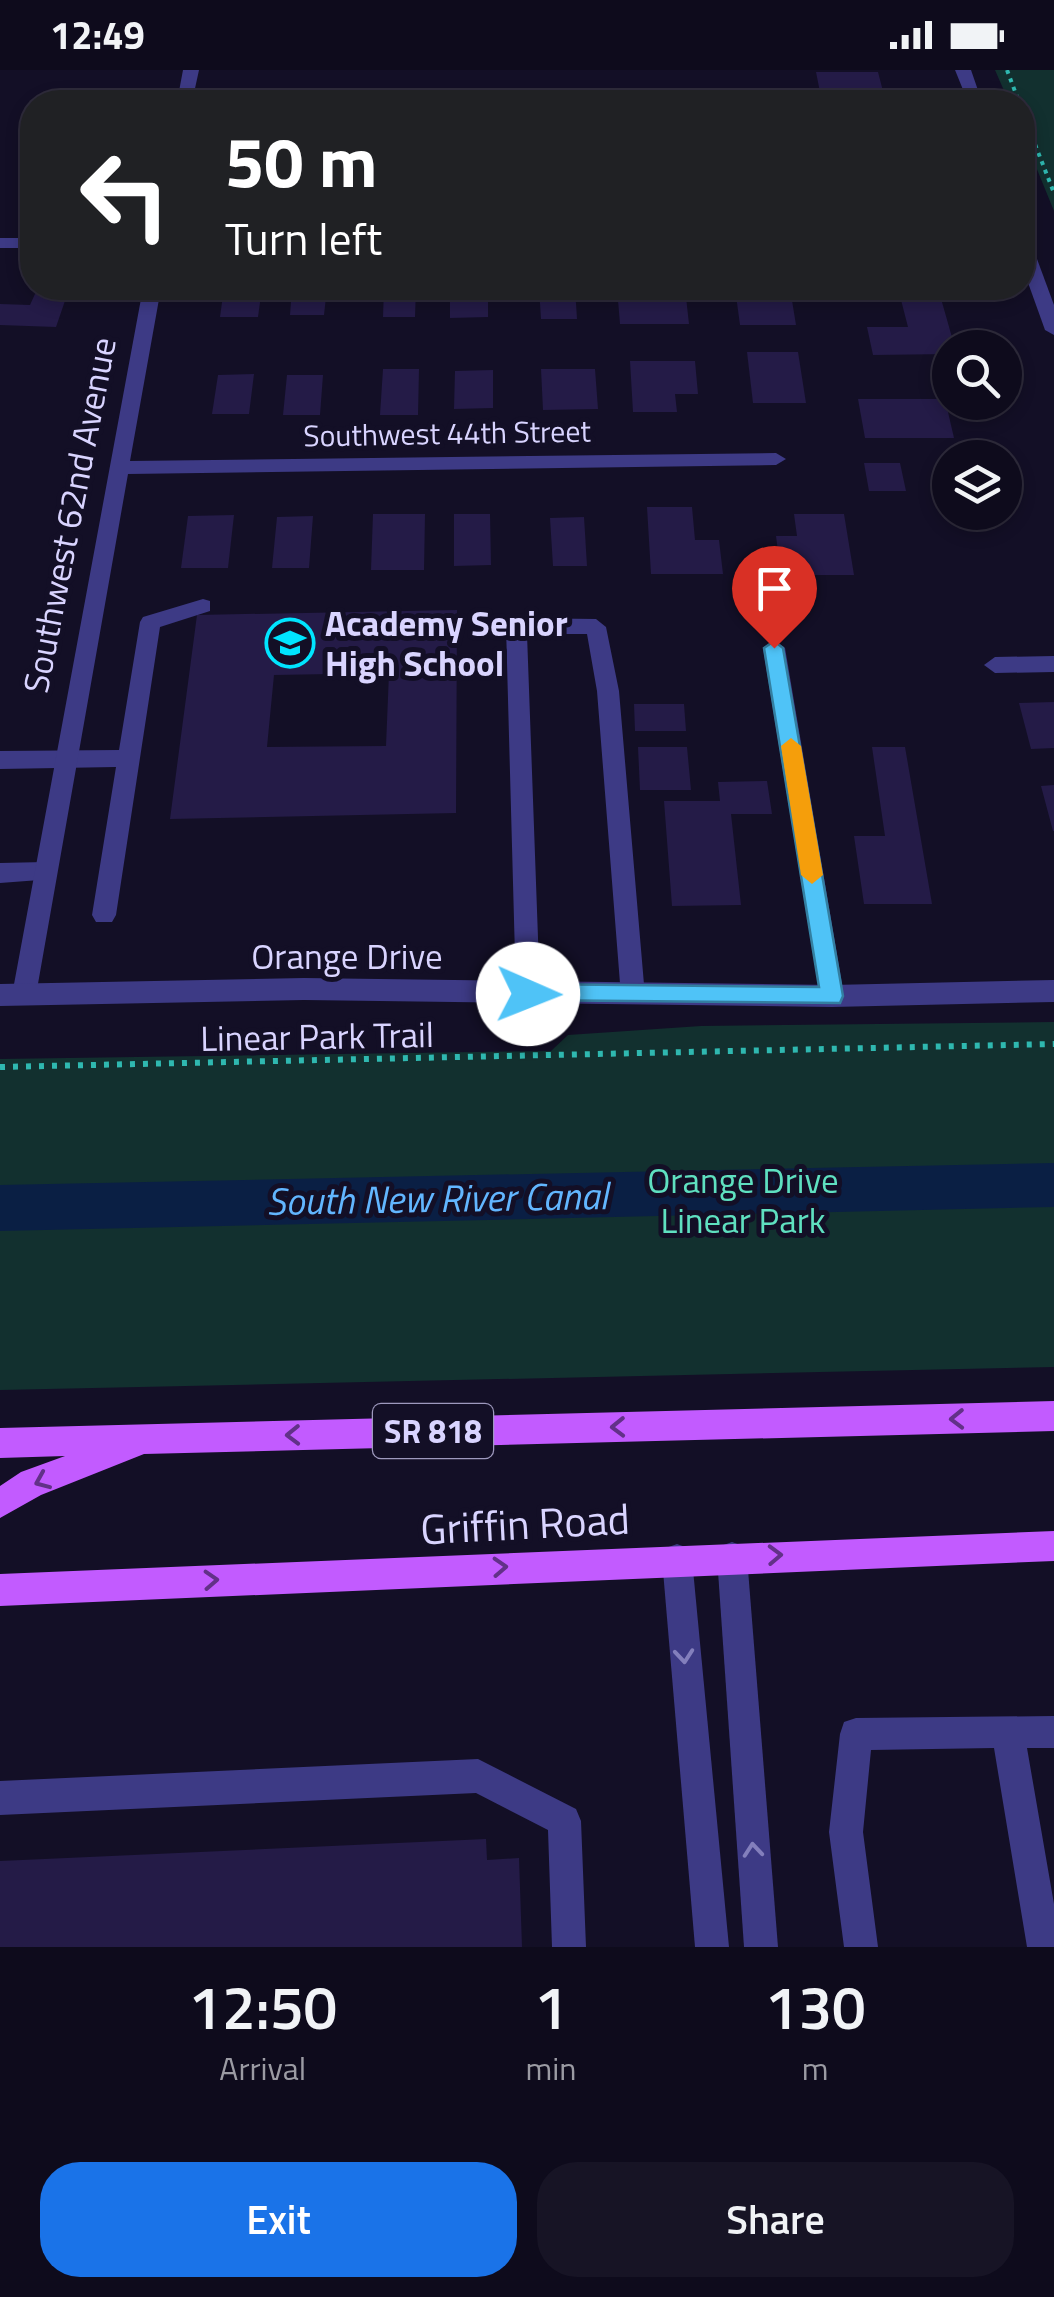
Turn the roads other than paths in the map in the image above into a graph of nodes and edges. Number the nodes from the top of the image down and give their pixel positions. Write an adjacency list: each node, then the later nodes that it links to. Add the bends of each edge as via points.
1 (1035, 277): 3 (street)
2 (150, 300): 5 (street, Southwest 62nd Avenue)
3 (1054, 330)
4 (776, 459): 5 (street, Southwest 44th Street)
5 (119, 468): 11 (street, Southwest 62nd Avenue)
6 (203, 606): 10 (street, via 150,622)
7 (774, 648): 20 (street)
8 (1054, 664): 9 (street)
9 (995, 666)
10 (130, 758): 11 (street); 15 (street)
11 (64, 759): 12 (street); 13 (street, Southwest 62nd Avenue)
12 (0, 760)
13 (44, 872): 14 (street); 18 (street, Southwest 62nd Avenue)
14 (0, 873)
15 (104, 915)
16 (1054, 991): 20 (street, Orange Drive)
17 (528, 994): 18 (street, Orange Drive, via 304,989); 19 (street, Orange Drive); 19 (street, via 516,626 596,627 608,691)
18 (12, 995)
19 (633, 996): 20 (street, Orange Drive)
20 (832, 996)
21 (1054, 1416): 22 (main road, SR 818, one-way to 22)
22 (152, 1438): 23 (main road, SR 818); 24 (main road, one-way to 24, via 32,1484)
23 (0, 1443)
24 (0, 1504)
25 (1054, 1546): 26 (main road, Griffin Road, one-way to 25)
26 (732, 1557): 27 (main road, Griffin Road); 34 (street, one-way to 26)
27 (678, 1559): 28 (main road, Griffin Road, one-way to 27); 33 (street, one-way to 33)
28 (0, 1590)
29 (1008, 1732): 30 (street); 35 (street, via 856,1734 846,1832); 36 (street)
30 (1054, 1732)
31 (0, 1798): 32 (street, via 478,1776 564,1821)
32 (569, 1947)
33 (712, 1947)
34 (760, 1947)
35 (861, 1947)
36 (1044, 1947)

